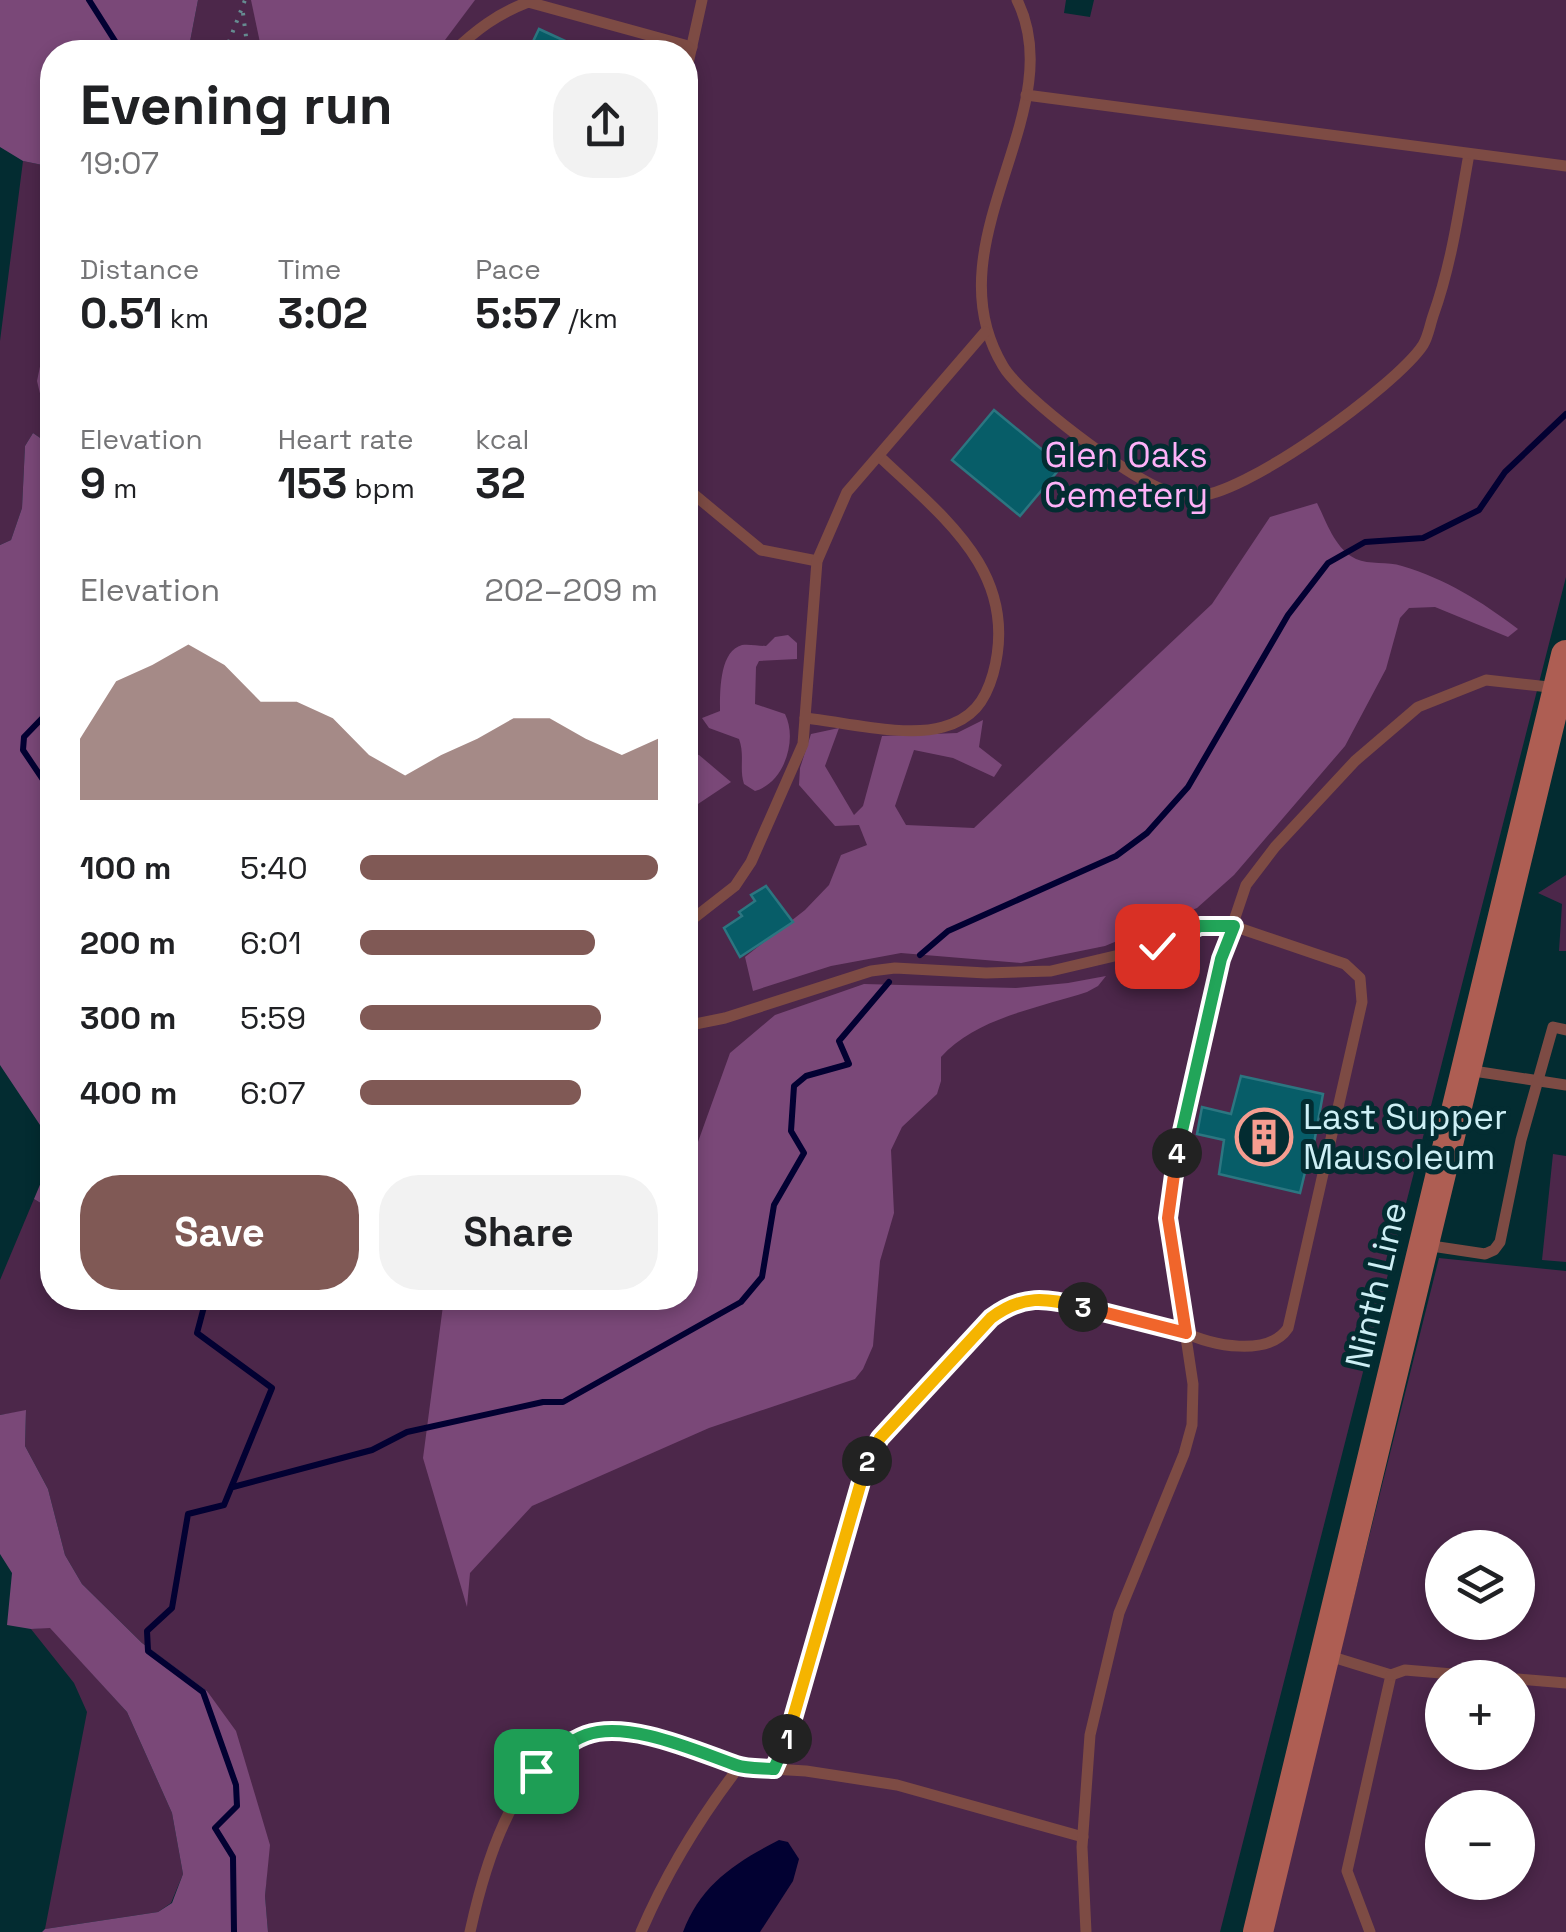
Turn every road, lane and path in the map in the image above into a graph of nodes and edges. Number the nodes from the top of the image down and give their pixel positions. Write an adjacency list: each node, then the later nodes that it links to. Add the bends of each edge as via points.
1 (244, 0): 4 (path)
2 (702, 0): 9 (lane)
3 (1017, 0): 10 (lane, via 1030,54)
4 (242, 9): 5 (path); 6 (path)
5 (230, 40)
6 (246, 40)
7 (466, 40): 8 (lane, via 528,2)
8 (666, 40)
9 (693, 40)
10 (1026, 95): 11 (lane); 13 (lane, via 984,241)
11 (1469, 154): 12 (lane); 13 (lane, via 1448,274 1424,344 1374,396 1222,492 1196,497 1162,490 1114,462 1004,370)
12 (1566, 166)
13 (986, 332): 14 (lane)
14 (879, 456): 16 (lane, via 847,492); 19 (lane, via 953,526 985,569 995,601 995,666 986,697 965,718 942,728)
15 (698, 498): 16 (lane, via 761,550)
16 (817, 561): 19 (lane)
17 (1566, 655): 18 (main road, Ninth Line)
18 (1558, 688): 21 (lane, via 1486,680 1418,708 1355,761 1275,847 1246,884); 24 (main road, Ninth Line)
19 (805, 718): 20 (lane, via 803,744 751,862 735,886)
20 (698, 915)
21 (1234, 926): 22 (lane, via 1200,926 1157,946 1051,970 870,971); 28 (lane, via 1171,1180 1168,1218); 28 (lane, via 1345,964 1360,978 1362,1002 1288,1328 1280,1340 1264,1345 1202,1342)
22 (698, 1023)
23 (1566, 1030): 25 (lane, via 1554,1027)
24 (1466, 1070): 25 (lane); 27 (main road, Ninth Line)
25 (1538, 1081): 26 (lane); 27 (lane, via 1500,1242 1485,1254)
26 (1566, 1086)
27 (1425, 1244): 29 (main road, Ninth Line)
28 (1186, 1333): 35 (lane, via 1027,1299 991,1318 868,1458); 36 (lane, via 1192,1426 1120,1612 1090,1735)
29 (1326, 1655): 31 (lane); 40 (main road, Ninth Line)
30 (1425, 1672): 31 (lane)
31 (1391, 1675): 41 (lane, via 1347,1872)
32 (1535, 1680): 33 (lane)
33 (1566, 1683)
34 (739, 1766): 35 (lane); 37 (lane, via 624,1731 606,1730 567,1745 536,1771 513,1804 480,1885); 38 (lane, via 702,1814)
35 (774, 1769): 36 (lane, via 896,1785)
36 (1082, 1837): 39 (lane)
37 (470, 1932)
38 (640, 1932)
39 (1086, 1932)
40 (1258, 1932)
41 (1370, 1932)

